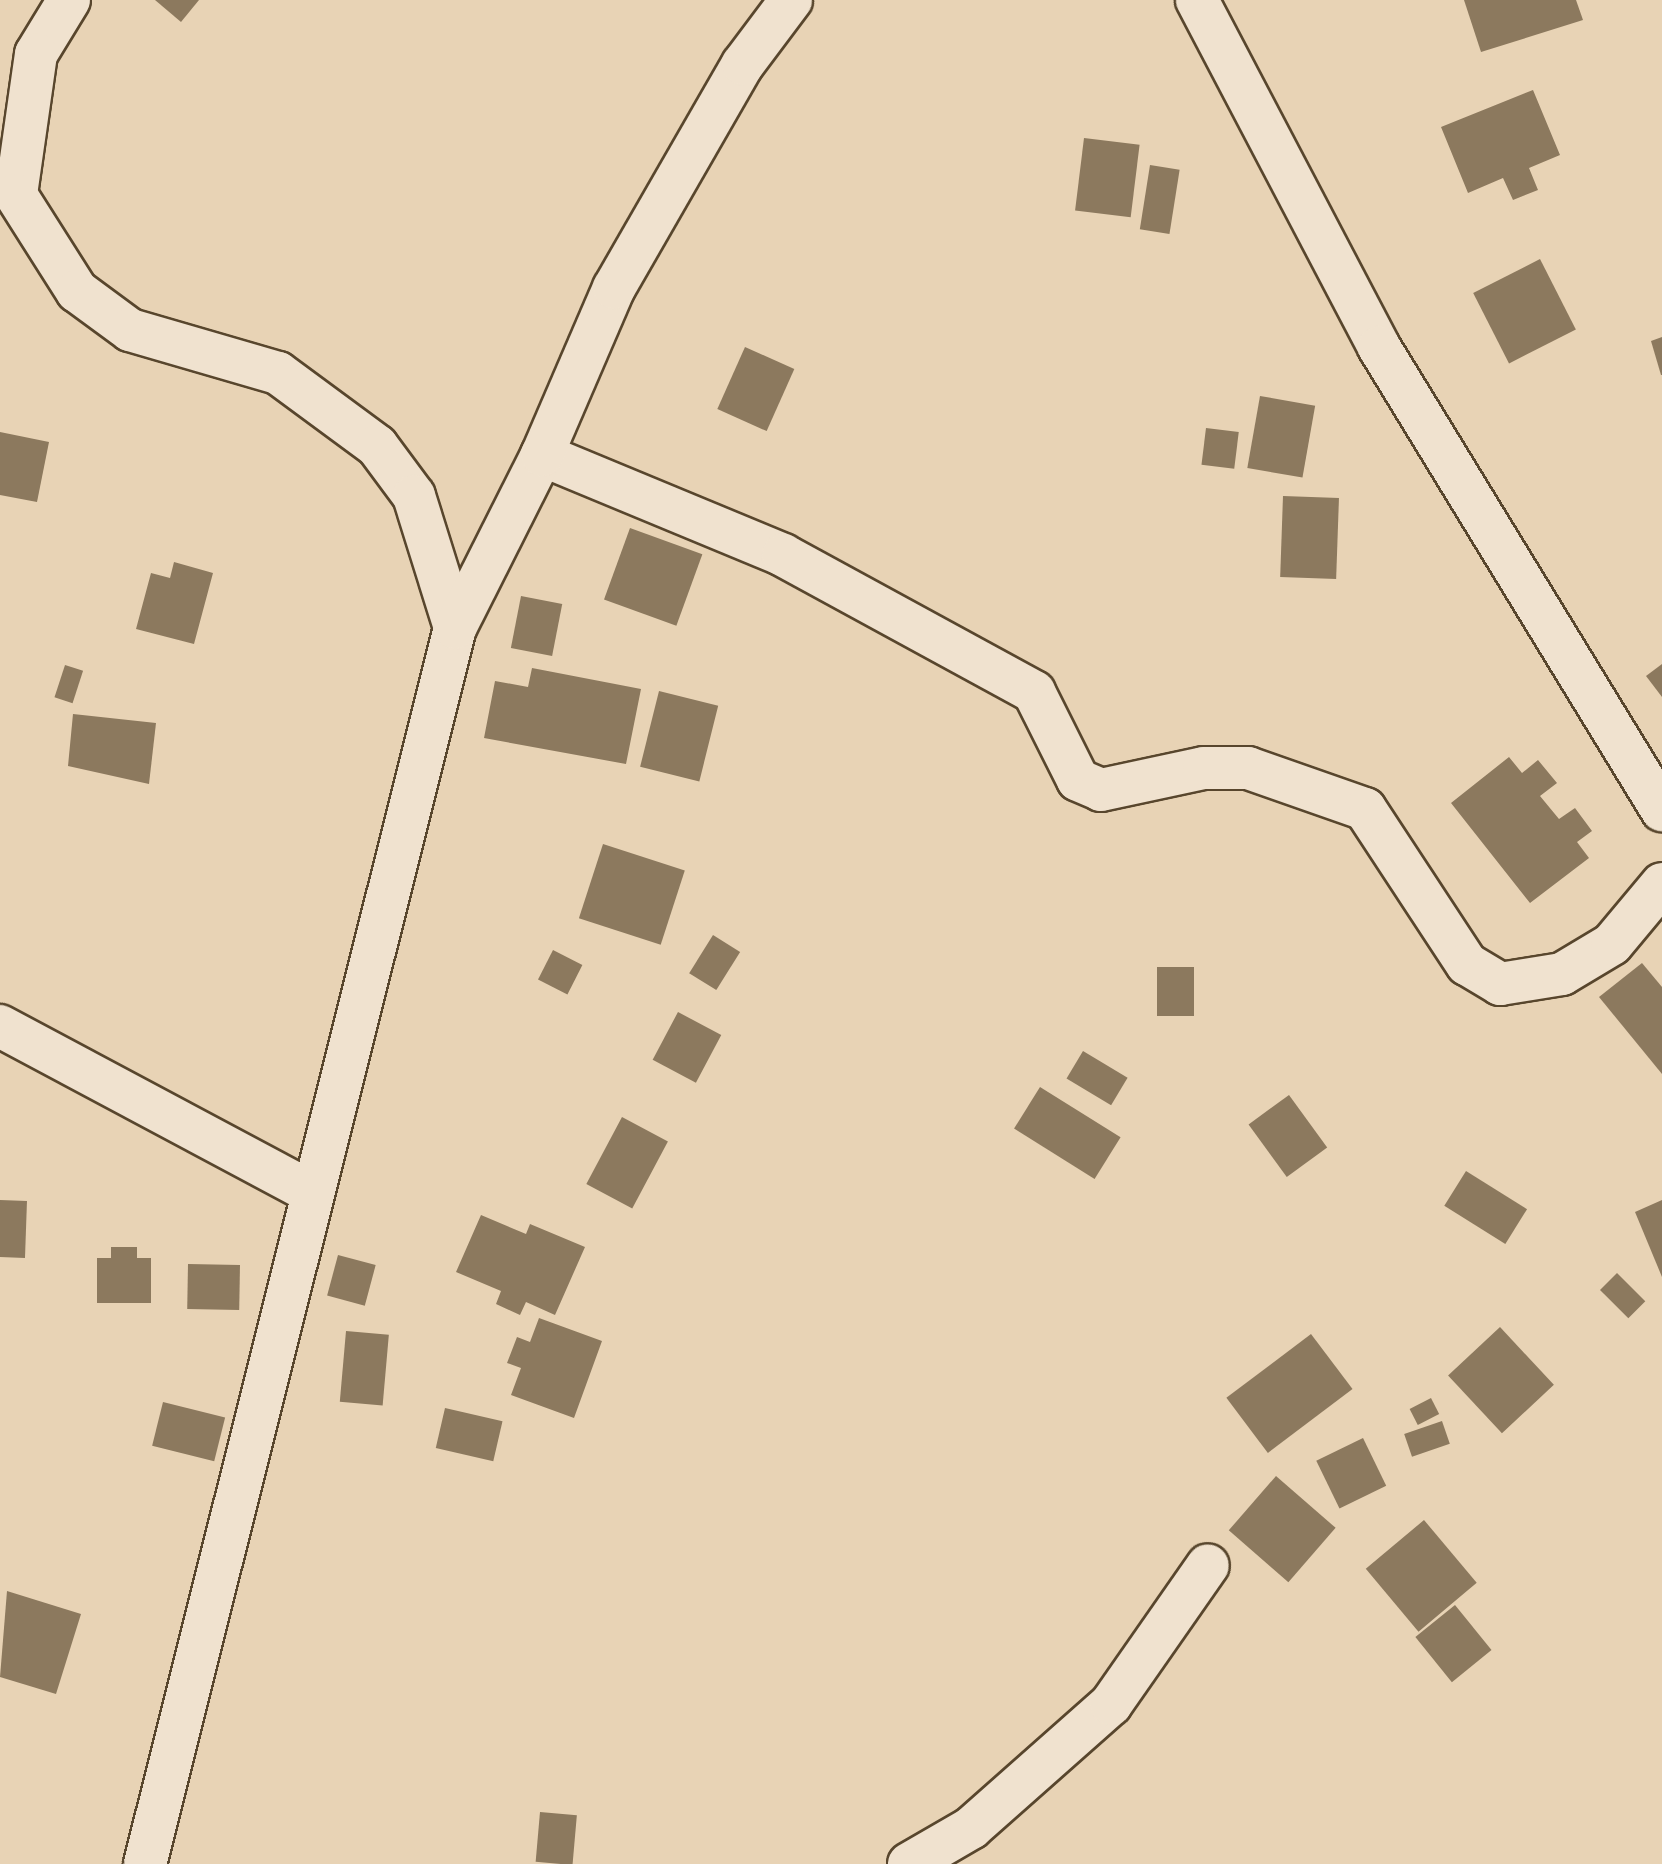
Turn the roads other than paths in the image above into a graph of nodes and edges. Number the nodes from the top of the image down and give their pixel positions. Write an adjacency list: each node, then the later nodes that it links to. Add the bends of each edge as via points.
1 (69, 0): 5 (street, via 36,54 16,195 77,291 130,330 278,373 377,446 414,496)
2 (791, 0): 4 (street, via 743,64 614,288)
3 (1197, 0): 6 (street, via 1379,347)
4 (542, 455): 5 (street); 7 (street, via 783,555 1021,684 1034,692 1078,780 1101,790 1204,768 1248,768 1365,809 1467,964 1500,984 1562,974 1612,944)
5 (455, 628): 9 (street)
6 (1662, 810)
7 (1662, 884)
8 (0, 1026): 9 (street)
9 (309, 1191): 11 (street, via 265,1396)
10 (1208, 1565): 12 (street, via 1111,1704 971,1828)
11 (145, 1864)
12 (909, 1864)

